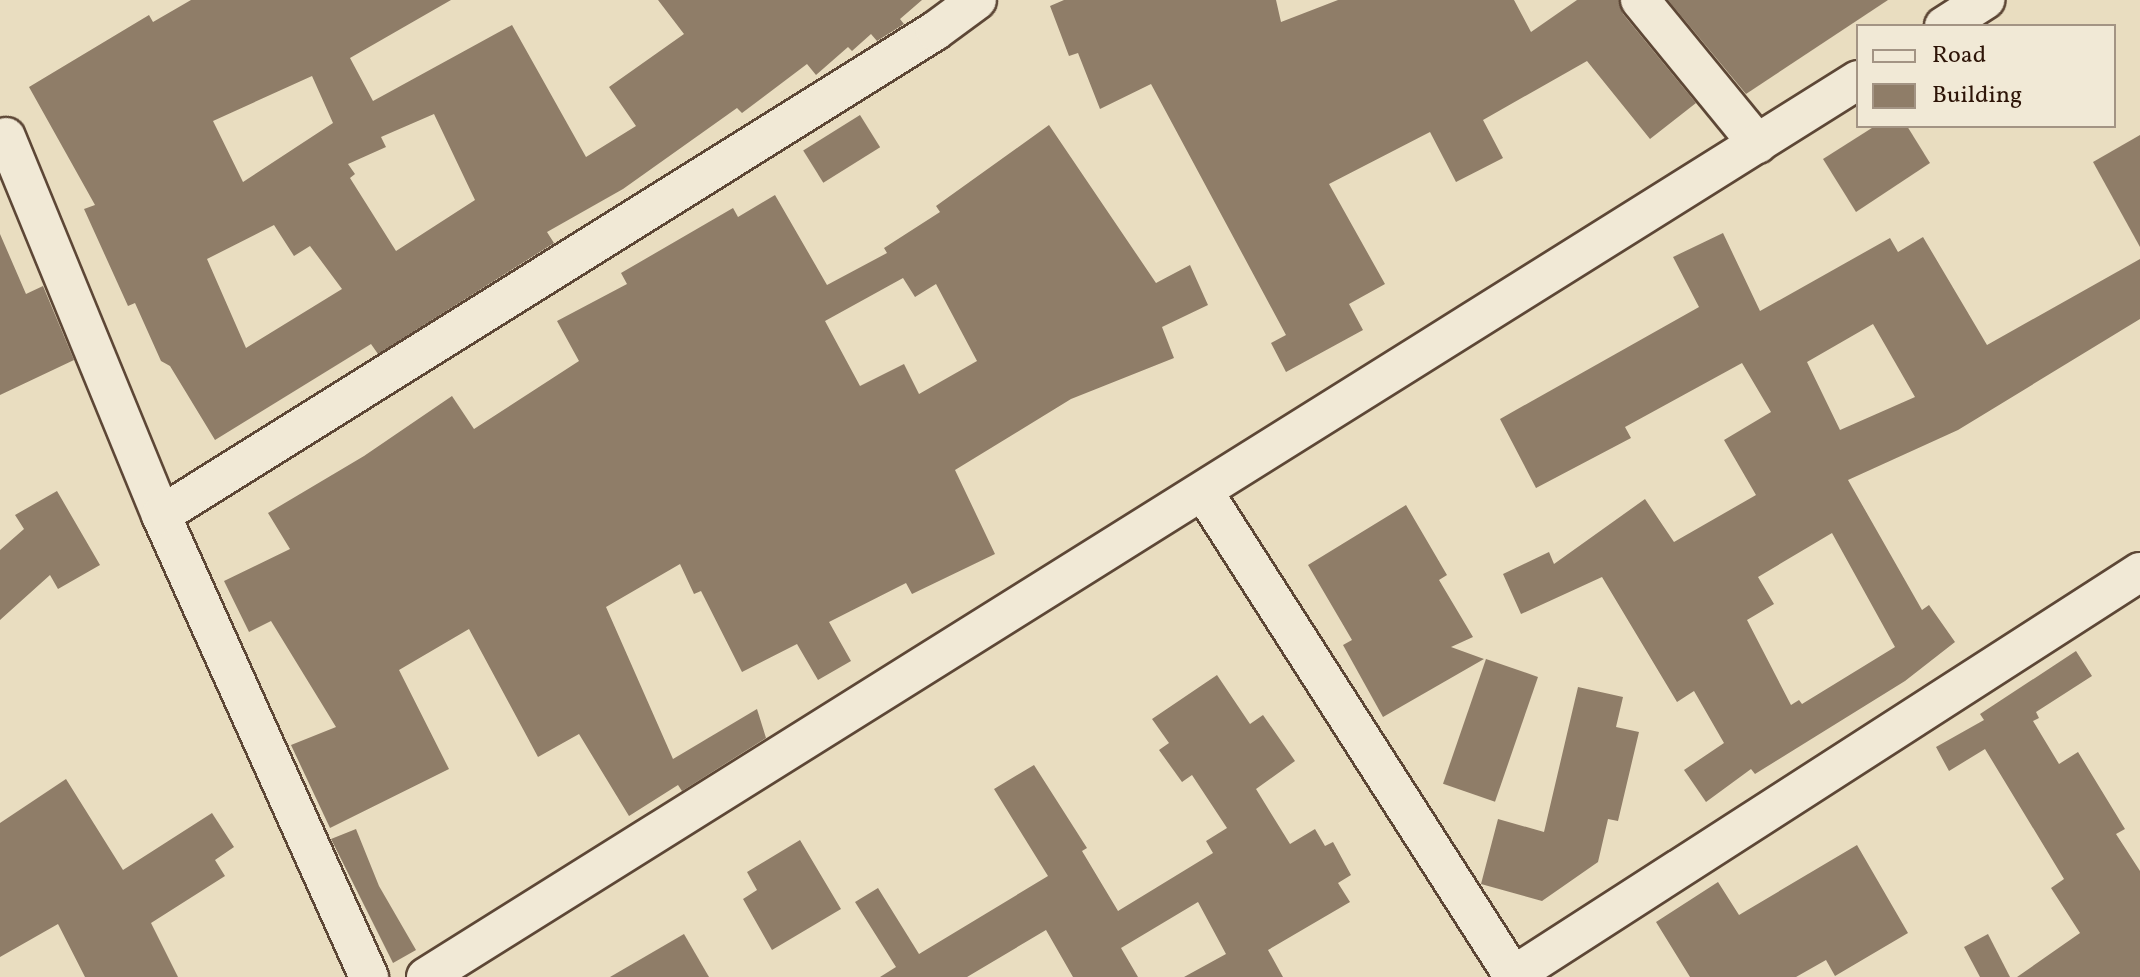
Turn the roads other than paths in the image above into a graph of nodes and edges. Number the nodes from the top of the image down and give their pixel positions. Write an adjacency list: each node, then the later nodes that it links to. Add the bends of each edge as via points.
1 (977, 0): 9 (street, via 909,48)
2 (1640, 0): 7 (street)
3 (1985, 0): 4 (street)
4 (1947, 24)
5 (1856, 81): 7 (street)
6 (6, 137): 9 (street)
7 (1758, 144): 8 (street)
8 (1205, 494): 11 (street); 13 (street)
9 (161, 515): 12 (street)
10 (2140, 572): 11 (street)
11 (1513, 976)
12 (369, 977)
13 (426, 977)

